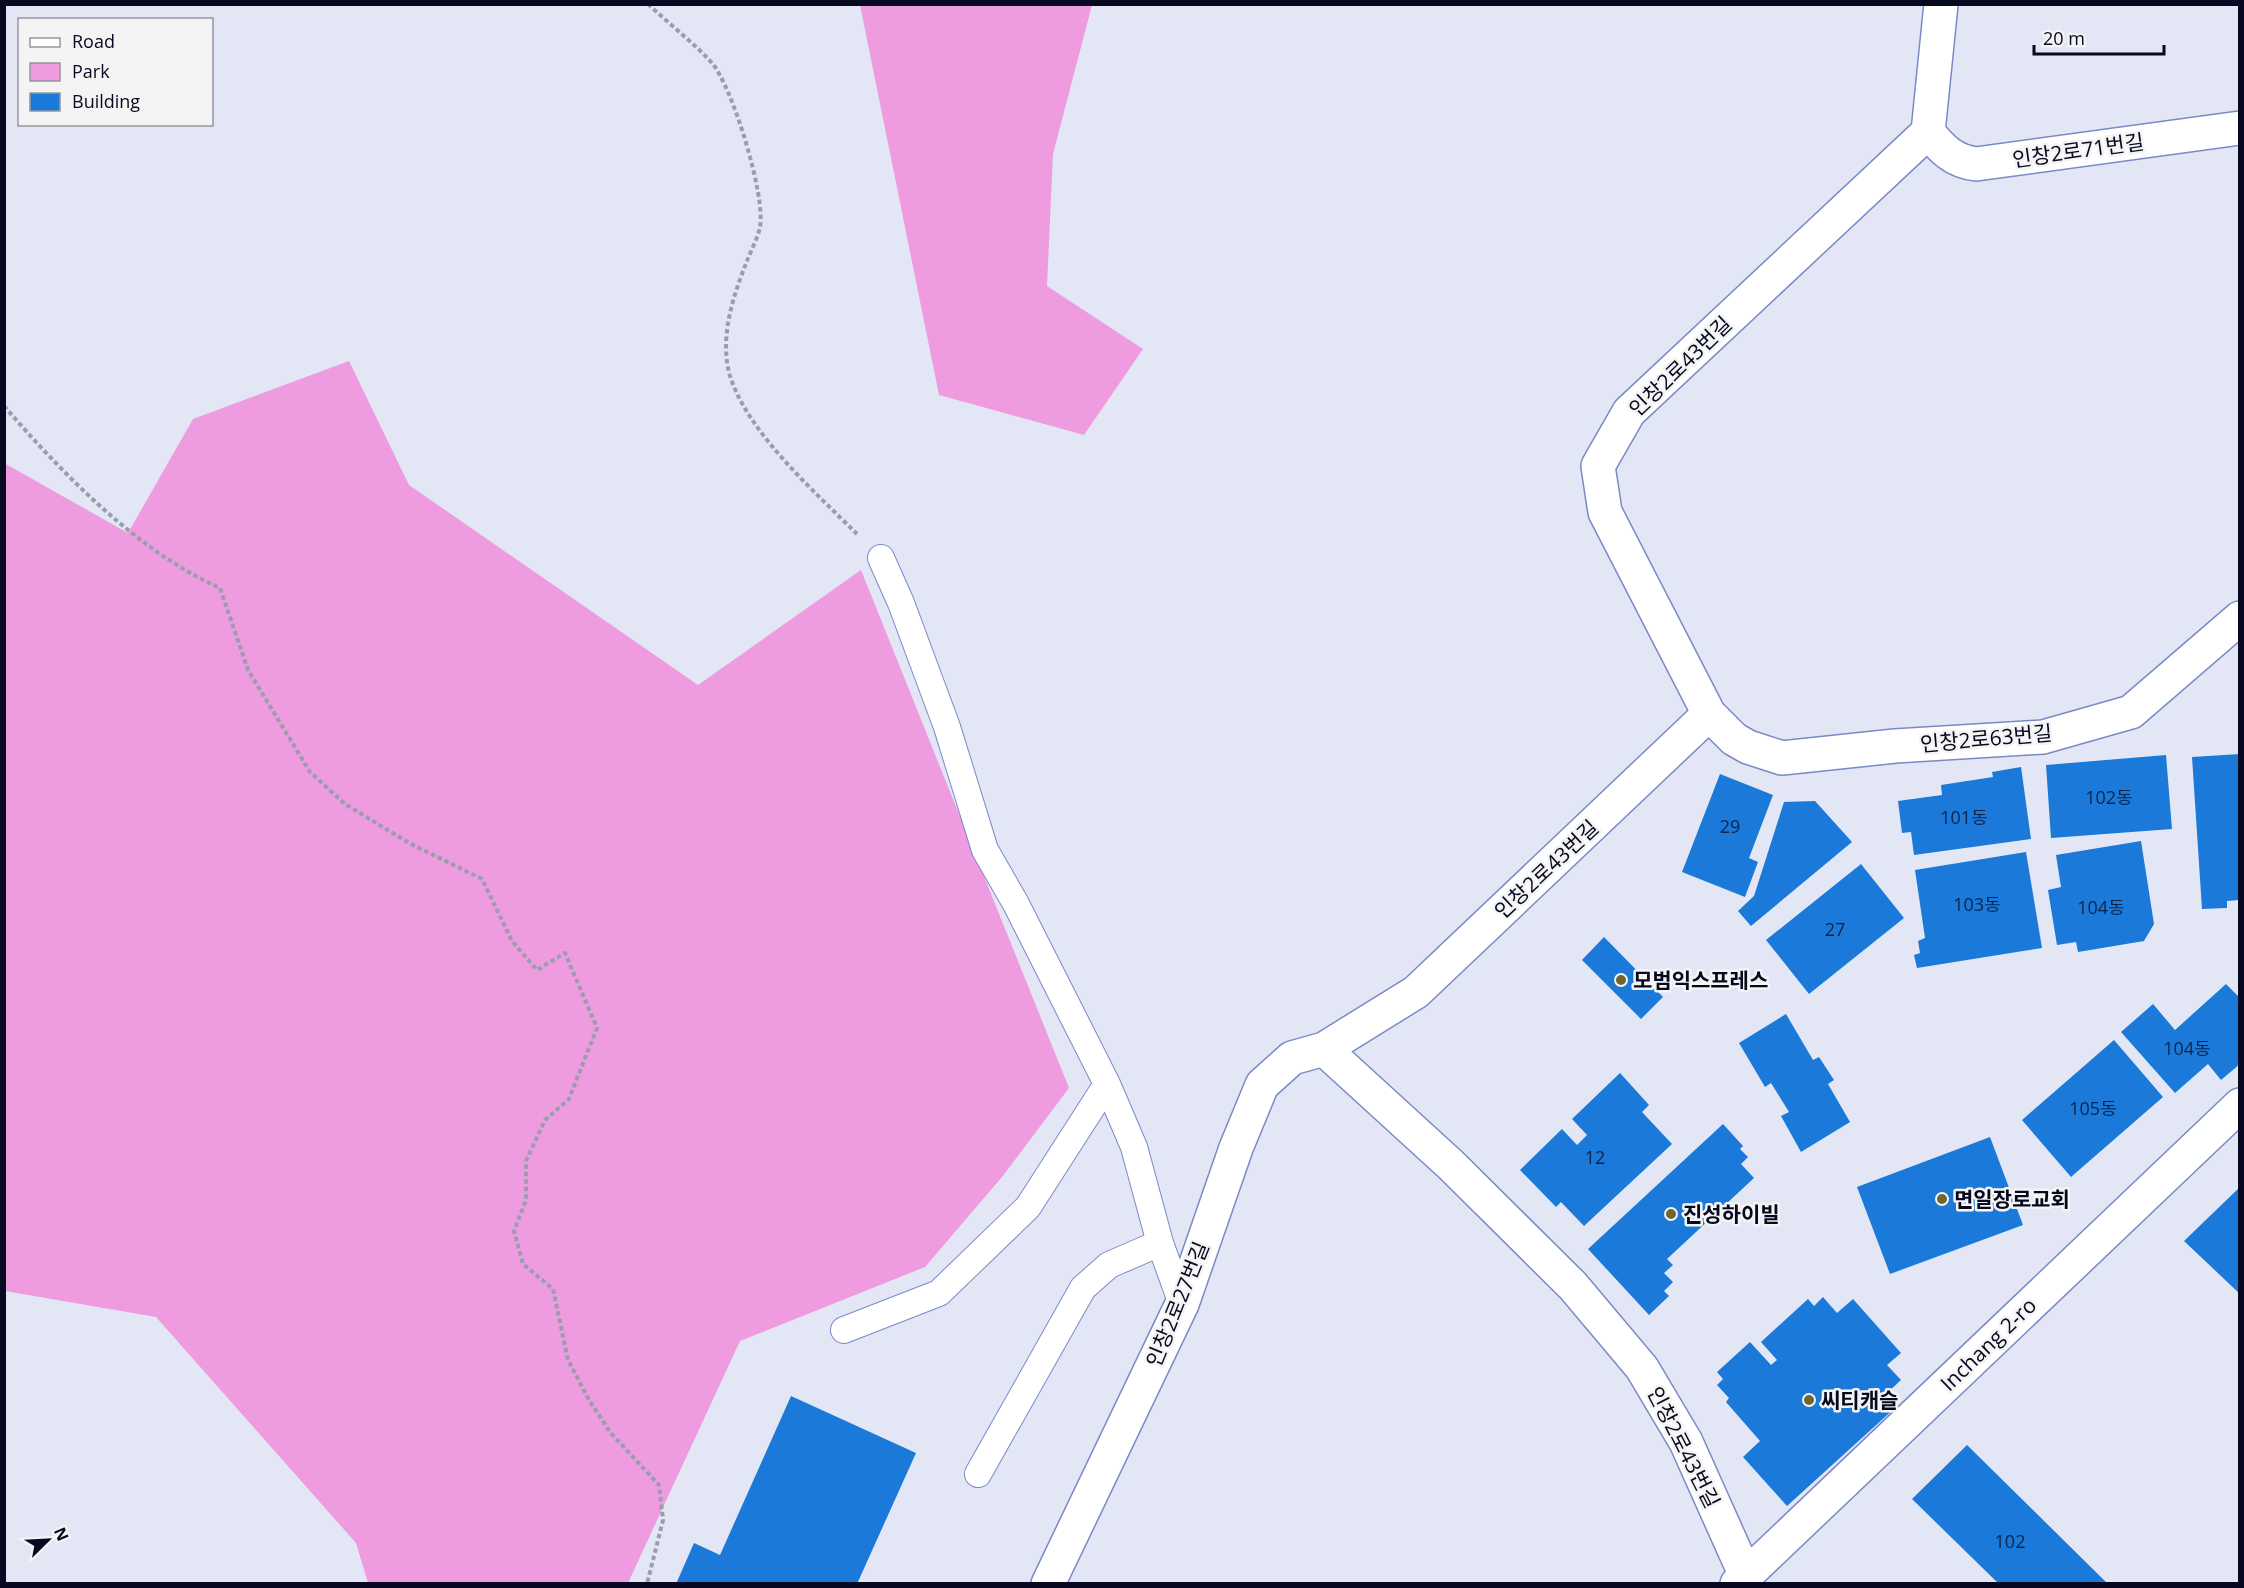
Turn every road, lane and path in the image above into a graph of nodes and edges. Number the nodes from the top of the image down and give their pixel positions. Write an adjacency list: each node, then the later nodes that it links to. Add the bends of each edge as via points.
1 (648, 4): 6 (path, via 713,65 740,125 760,193 760,227 726,329 730,375 752,420 802,479)
2 (1941, 4): 4 (street)
3 (2240, 128): 4 (street, 인창2로71번길, via 1976,164 1960,162 1943,151)
4 (1928, 132): 8 (street, 인창2로43번길, via 1629,412 1598,466 1605,512)
5 (4, 406): 17 (path, via 93,499 185,572 220,588 248,670 310,772 345,804 409,843 482,879 512,941 537,970 565,953 597,1028 569,1099 545,1120 526,1161 526,1200 514,1231 523,1264 553,1289 568,1359 589,1400 609,1432 658,1485 663,1520)
6 (881, 558): 10 (lane, via 947,727 985,850)
7 (2240, 618): 8 (street, 인창2로63번길, via 2132,712 2043,737 1782,758 1734,739)
8 (1709, 714): 9 (street, 인창2로43번길, via 1416,992)
9 (1324, 1049): 13 (street, 인창2로27번길, via 1292,1059 1262,1085); 16 (street, 인창2로43번길, via 1451,1165 1573,1286 1641,1368 1686,1442)
10 (1107, 1084): 12 (lane, via 1134,1147); 14 (lane, via 1028,1207 939,1293)
11 (2240, 1105): 16 (street, Inchang 2-ro)
12 (1160, 1243): 13 (lane); 15 (lane, via 1109,1265 1083,1288)
13 (1182, 1304): 18 (street, 인창2로27번길)
14 (844, 1330)
15 (978, 1474)
16 (1742, 1580)
17 (647, 1584)
18 (1048, 1584)

